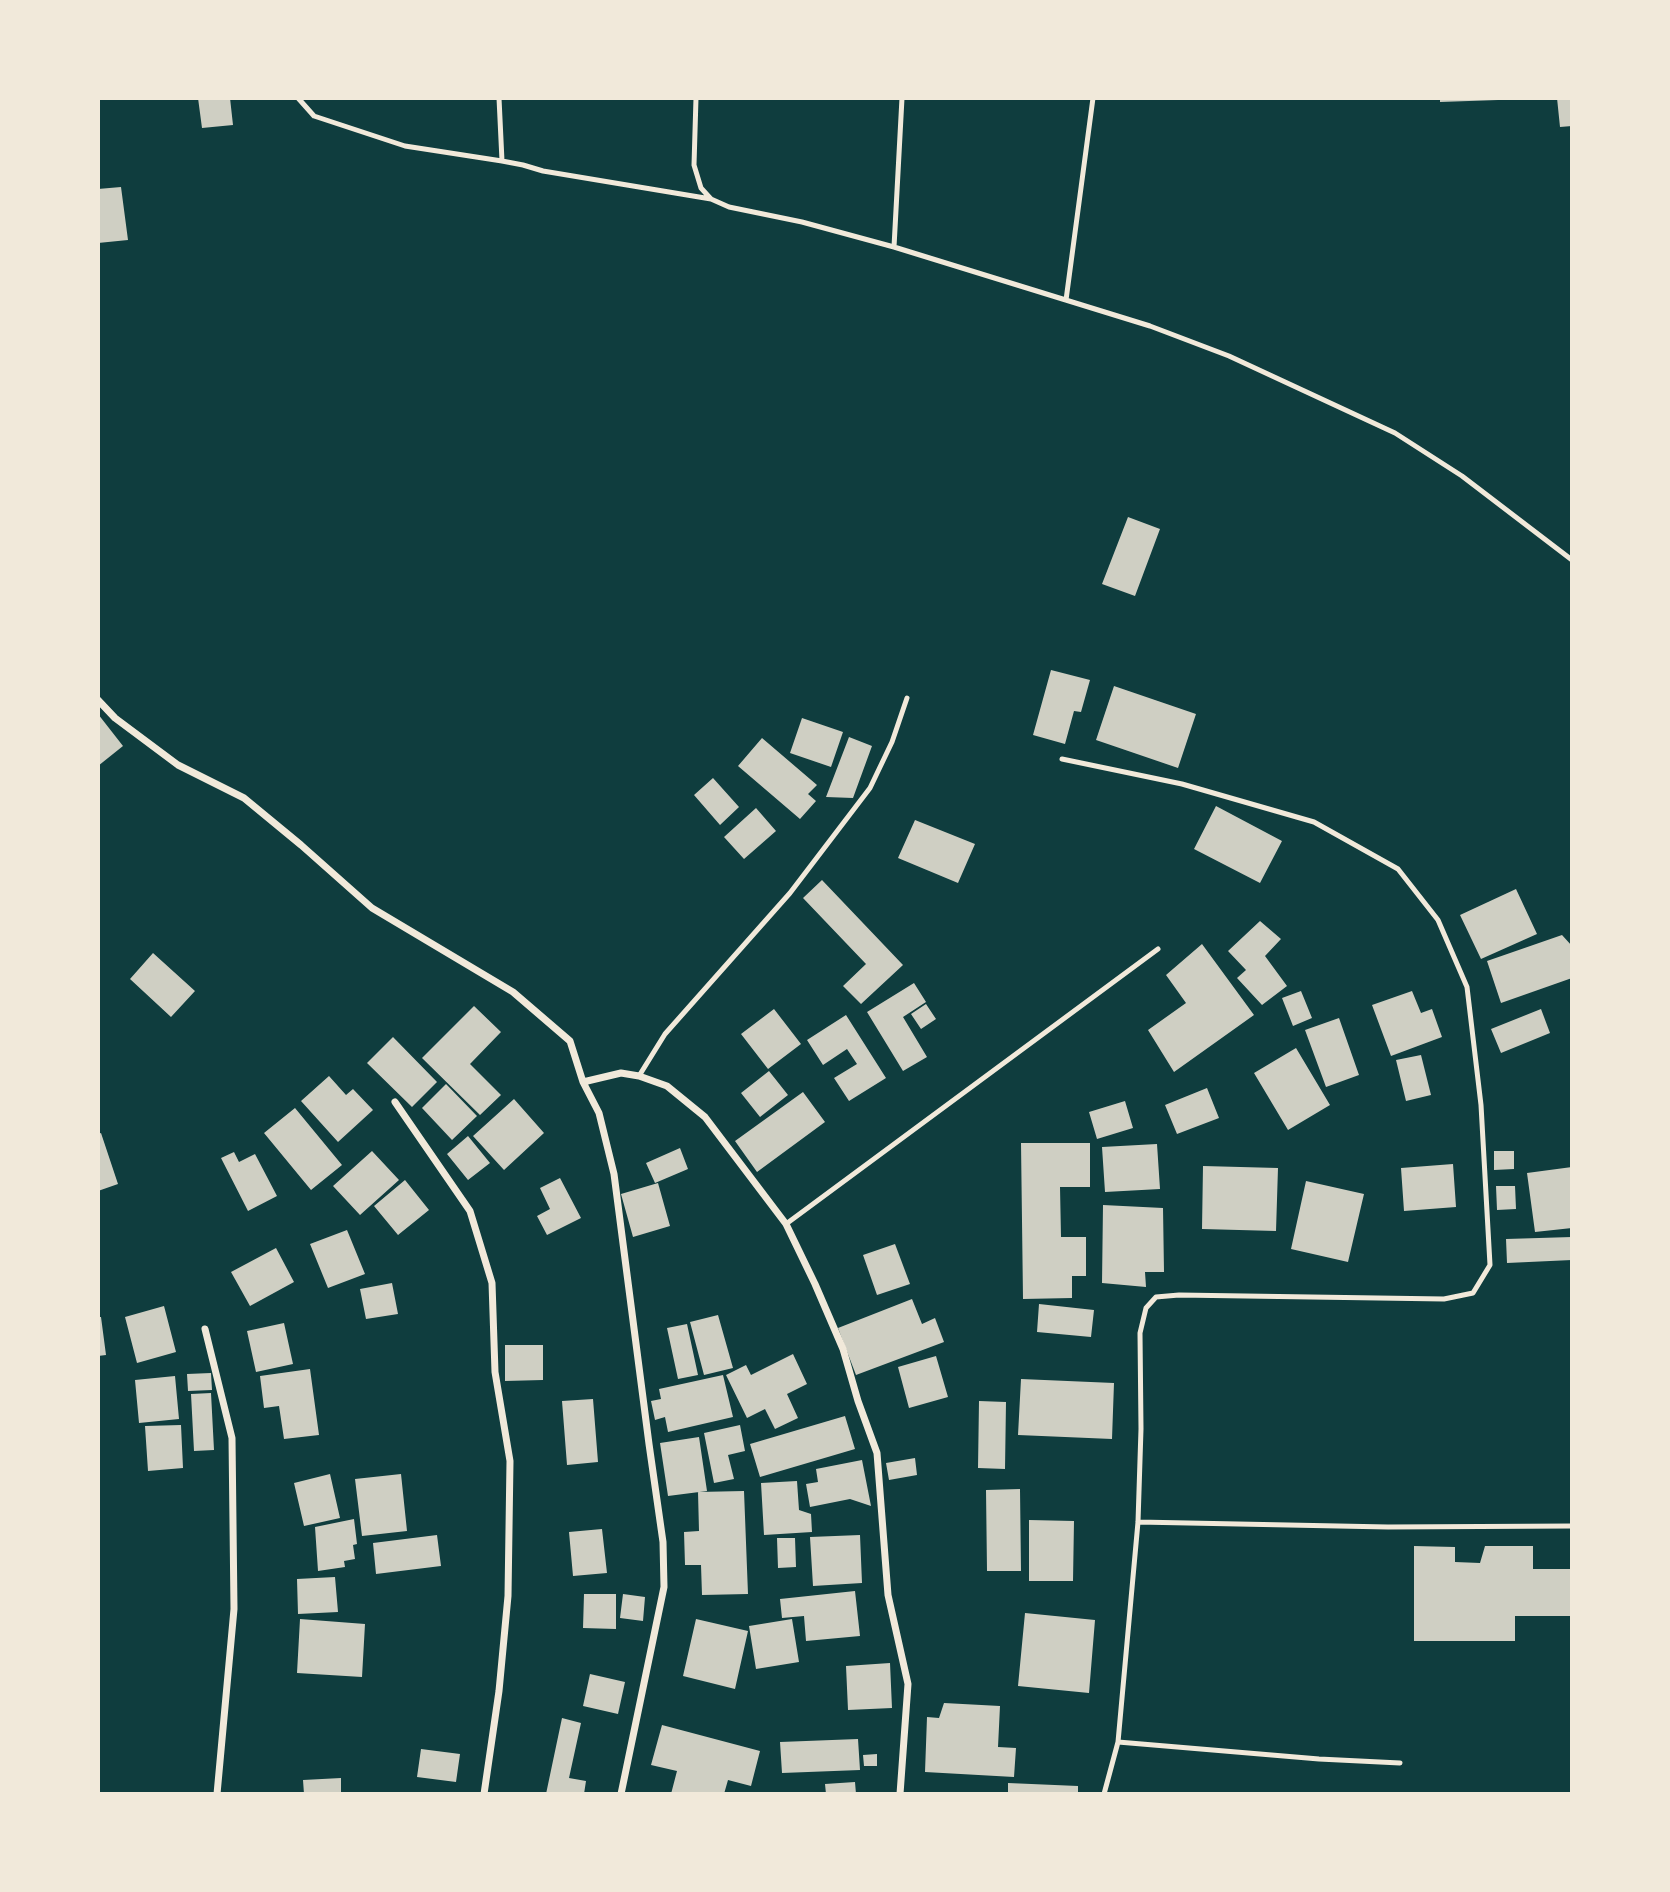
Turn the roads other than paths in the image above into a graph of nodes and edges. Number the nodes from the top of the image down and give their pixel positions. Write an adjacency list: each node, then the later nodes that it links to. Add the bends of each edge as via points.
1 (298, 98): 6 (lane, via 314,116 405,146)
2 (499, 98): 6 (lane)
3 (695, 98): 7 (lane, via 694,165 701,188)
4 (902, 98): 8 (lane)
5 (1093, 98): 9 (lane)
6 (502, 161): 7 (lane)
7 (711, 199): 8 (lane)
8 (894, 247): 9 (lane)
9 (1066, 300): 10 (lane, via 1229,356 1395,433 1462,476)
10 (1572, 560)
11 (907, 698): 15 (lane, via 870,788 790,893 665,1034)
12 (98, 700): 16 (street, via 178,765 244,798 372,908 513,992 570,1041)
13 (1062, 759): 20 (lane, via 1182,784 1314,822 1398,869 1438,920 1467,987 1481,1105 1490,1265 1473,1293 1444,1299 1179,1295 1156,1297 1146,1308 1140,1332)
14 (1158, 949): 18 (lane)
15 (639, 1076): 16 (street, via 621,1073); 18 (street, via 667,1086 705,1117)
16 (583, 1082): 26 (street, via 599,1113 614,1174 663,1542 664,1587)
17 (395, 1102): 25 (street, via 470,1211 492,1283 495,1372 510,1461 510,1515 508,1596)
18 (786, 1224): 27 (street, via 843,1349 877,1453 888,1595 908,1684)
19 (205, 1329): 24 (street, via 232,1438 234,1609)
20 (1138, 1522): 21 (lane); 22 (lane)
21 (1572, 1526)
22 (1118, 1742): 23 (lane); 28 (lane)
23 (1400, 1763)
24 (217, 1794)
25 (484, 1794)
26 (621, 1794)
27 (900, 1794)
28 (1104, 1794)

